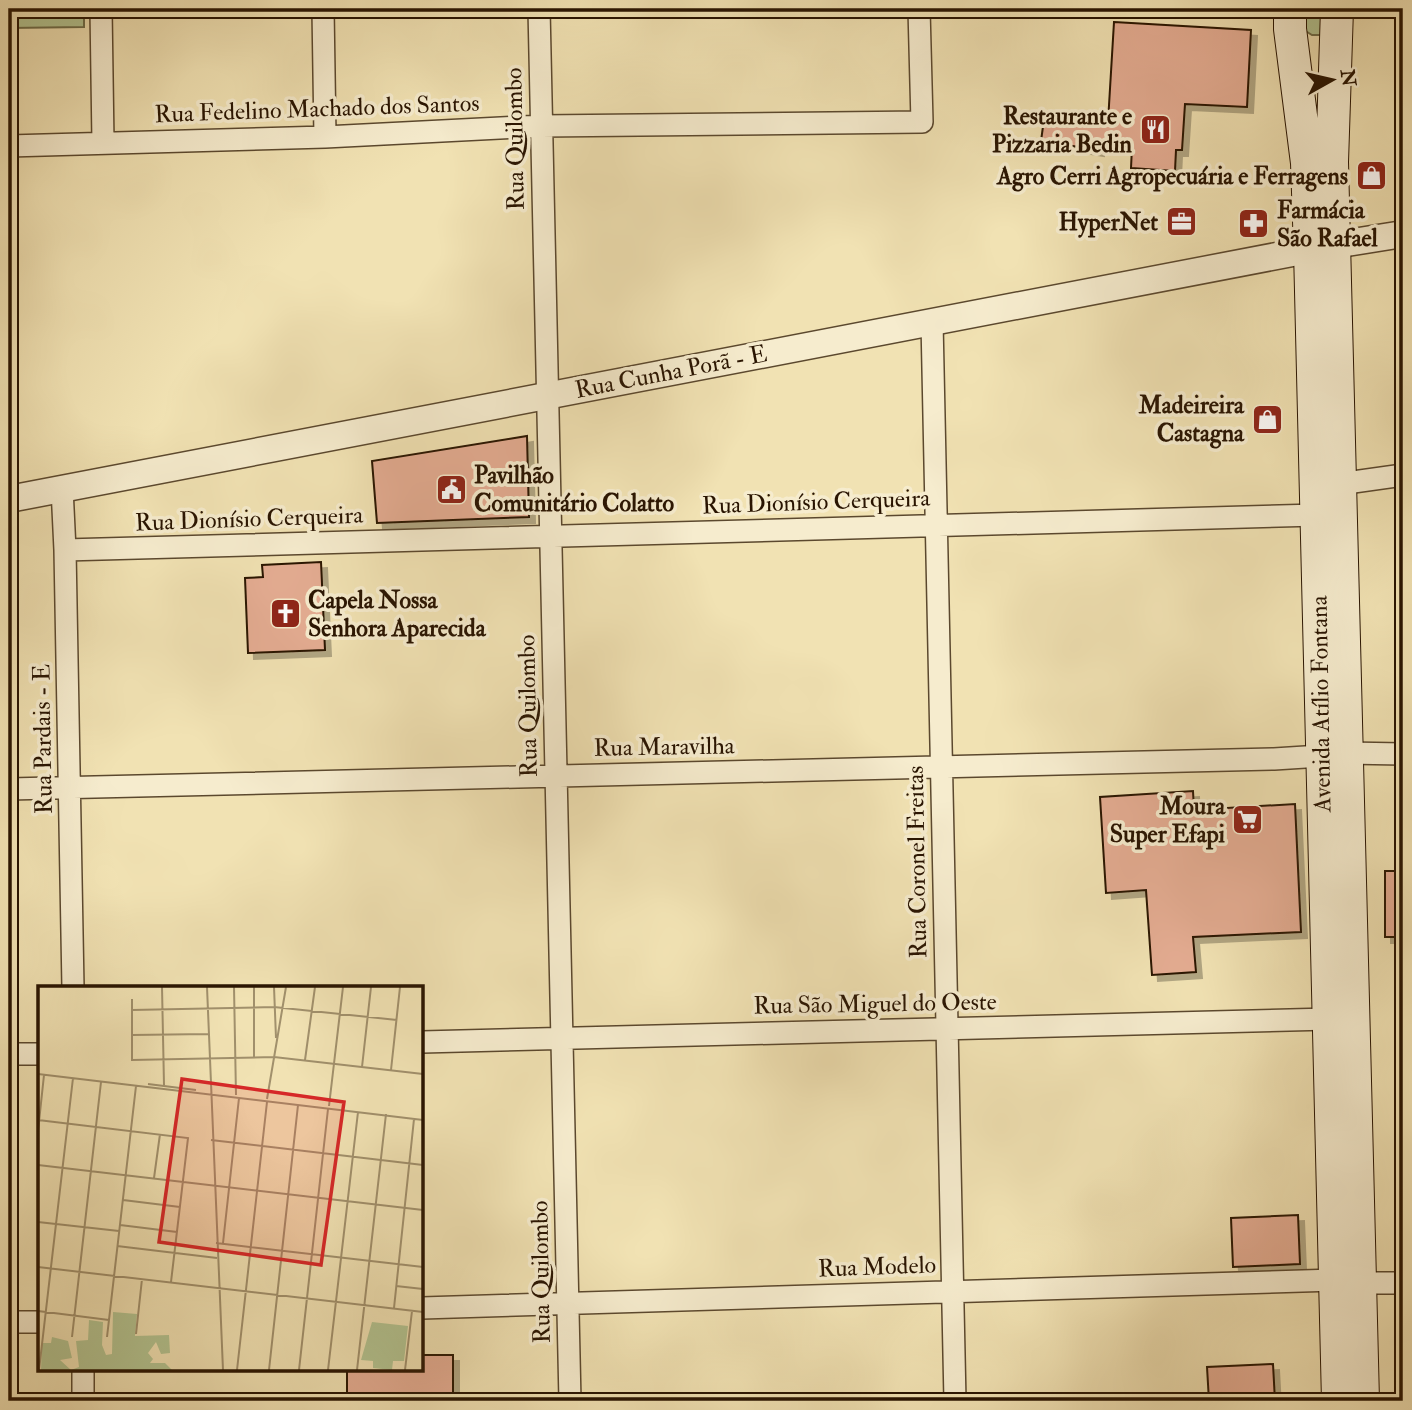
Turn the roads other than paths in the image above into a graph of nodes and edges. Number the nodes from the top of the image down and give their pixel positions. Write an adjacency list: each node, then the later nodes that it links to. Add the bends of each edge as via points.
1 (101, 9): 9 (street)
2 (323, 9): 8 (street)
3 (538, 9): 7 (street, Rua Quilombo)
4 (919, 9): 7 (street, Rua Fedelino Machado dos Santos, via 922,122)
5 (1290, 19): 6 (main road, via 1300,38 1313,42 1326,40); 12 (main road, Avenida Atílio Fontana)
6 (1337, 21): 12 (main road, Avenida Atílio Fontana, via 1332,162)
7 (541, 126): 8 (street, Rua Fedelino Machado dos Santos); 14 (street, Rua Quilombo)
8 (325, 137): 9 (street, Rua Fedelino Machado dos Santos)
9 (103, 143): 10 (street, Rua Fedelino Machado dos Santos)
10 (9, 146)
11 (1403, 234): 12 (street, Rua Cunha Porã - E)
12 (1322, 248): 13 (street, Rua Cunha Porã - E); 16 (main road, Avenida Atílio Fontana); 19 (main road, Avenida Atílio Fontana)
13 (932, 322): 14 (street, Rua Cunha Porã - E); 20 (street, Rua Coronel Freitas)
14 (548, 396): 17 (street, Rua Cunha Porã - E); 21 (street, Rua Quilombo)
15 (1403, 475): 16 (street)
16 (1339, 484): 23 (main road, Avenida Atílio Fontana)
17 (62, 488): 18 (street, Rua Cunha Porã - E); 22 (street, Rua Pardais - E)
18 (9, 499)
19 (1317, 515): 20 (street, Rua Dionísio Cerqueira); 23 (main road, Avenida Atílio Fontana)
20 (936, 525): 21 (street, Rua Dionísio Cerqueira); 25 (street, Rua Coronel Freitas)
21 (550, 536): 22 (street, Rua Dionísio Cerqueira); 26 (street, Rua Quilombo)
22 (65, 550): 27 (street, Rua Pardais - E)
23 (1333, 754): 24 (street, Rua Maravilha); 25 (street, Rua Maravilha); 30 (main road, Avenida Atílio Fontana); 36 (main road, Avenida Atílio Fontana)
24 (1403, 754)
25 (941, 767): 26 (street, Rua Maravilha); 31 (street, Rua Coronel Freitas)
26 (556, 775): 27 (street, Rua Maravilha); 32 (street, Rua Quilombo)
27 (70, 787): 28 (street, Rua Maravilha); 29 (street, Rua Pardais - E)
28 (9, 789)
29 (73, 986)
30 (1329, 1019): 31 (street, Rua São Miguel do Oeste); 36 (main road, Avenida Atílio Fontana)
31 (947, 1028): 32 (street, Rua São Miguel do Oeste); 38 (street, Rua Coronel Freitas)
32 (562, 1039): 33 (street, Rua São Miguel do Oeste); 39 (street, Rua Quilombo)
33 (424, 1042)
34 (9, 1054): 35 (street)
35 (38, 1054)
36 (1347, 1282): 37 (street, Rua Modelo); 38 (street, Rua Modelo); 47 (main road, Avenida Atílio Fontana); 48 (main road, Avenida Atílio Fontana)
37 (1403, 1283)
38 (953, 1291): 39 (street, Rua Modelo); 46 (street, Rua Coronel Freitas)
39 (569, 1303): 40 (street, Rua Modelo); 45 (street, Rua Quilombo)
40 (424, 1308)
41 (9, 1322): 42 (street)
42 (38, 1322)
43 (83, 1372): 44 (street)
44 (83, 1401)
45 (570, 1401)
46 (955, 1401)
47 (1338, 1401)
48 (1363, 1401)

